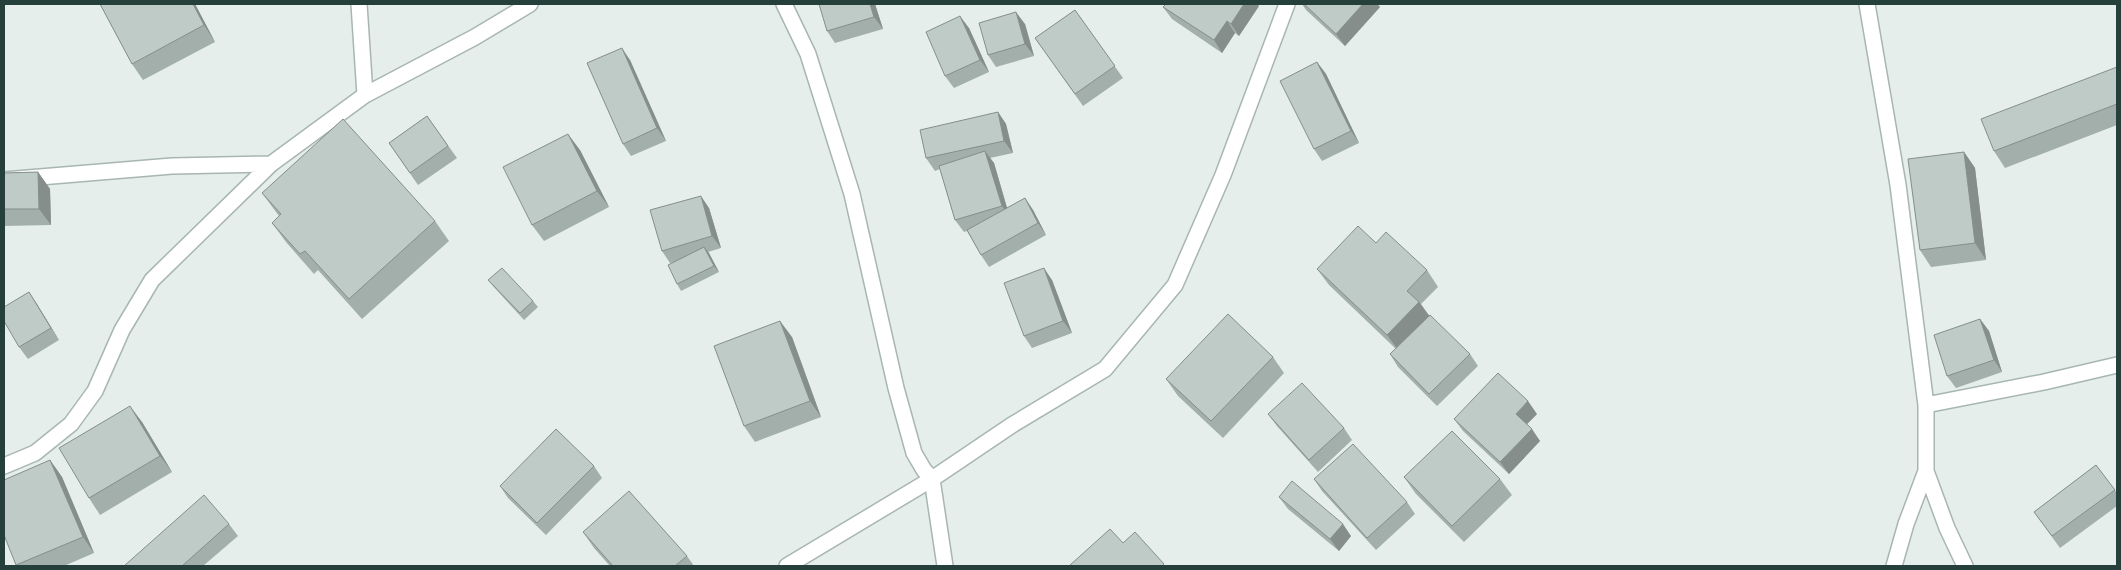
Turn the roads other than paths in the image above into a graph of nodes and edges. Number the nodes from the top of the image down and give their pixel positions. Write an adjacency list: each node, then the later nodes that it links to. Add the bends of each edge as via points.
1 (359, 4): 6 (street)
2 (530, 4): 6 (street)
3 (784, 4): 13 (street, via 808,54 852,194 914,453)
4 (1287, 4): 13 (street, via 1223,175 1175,285 1105,369 1012,425)
5 (1867, 4): 10 (street, via 1898,185)
6 (365, 95): 7 (street)
7 (271, 164): 8 (street, via 172,166); 11 (street, via 152,280 122,330 95,391 71,424 35,453)
8 (4, 180)
9 (2117, 365): 10 (street)
10 (1926, 405): 12 (street)
11 (5, 464)
12 (1926, 471): 16 (street); 17 (street)
13 (932, 479): 14 (street); 15 (street)
14 (788, 566)
15 (945, 566)
16 (1894, 566)
17 (1965, 566)

